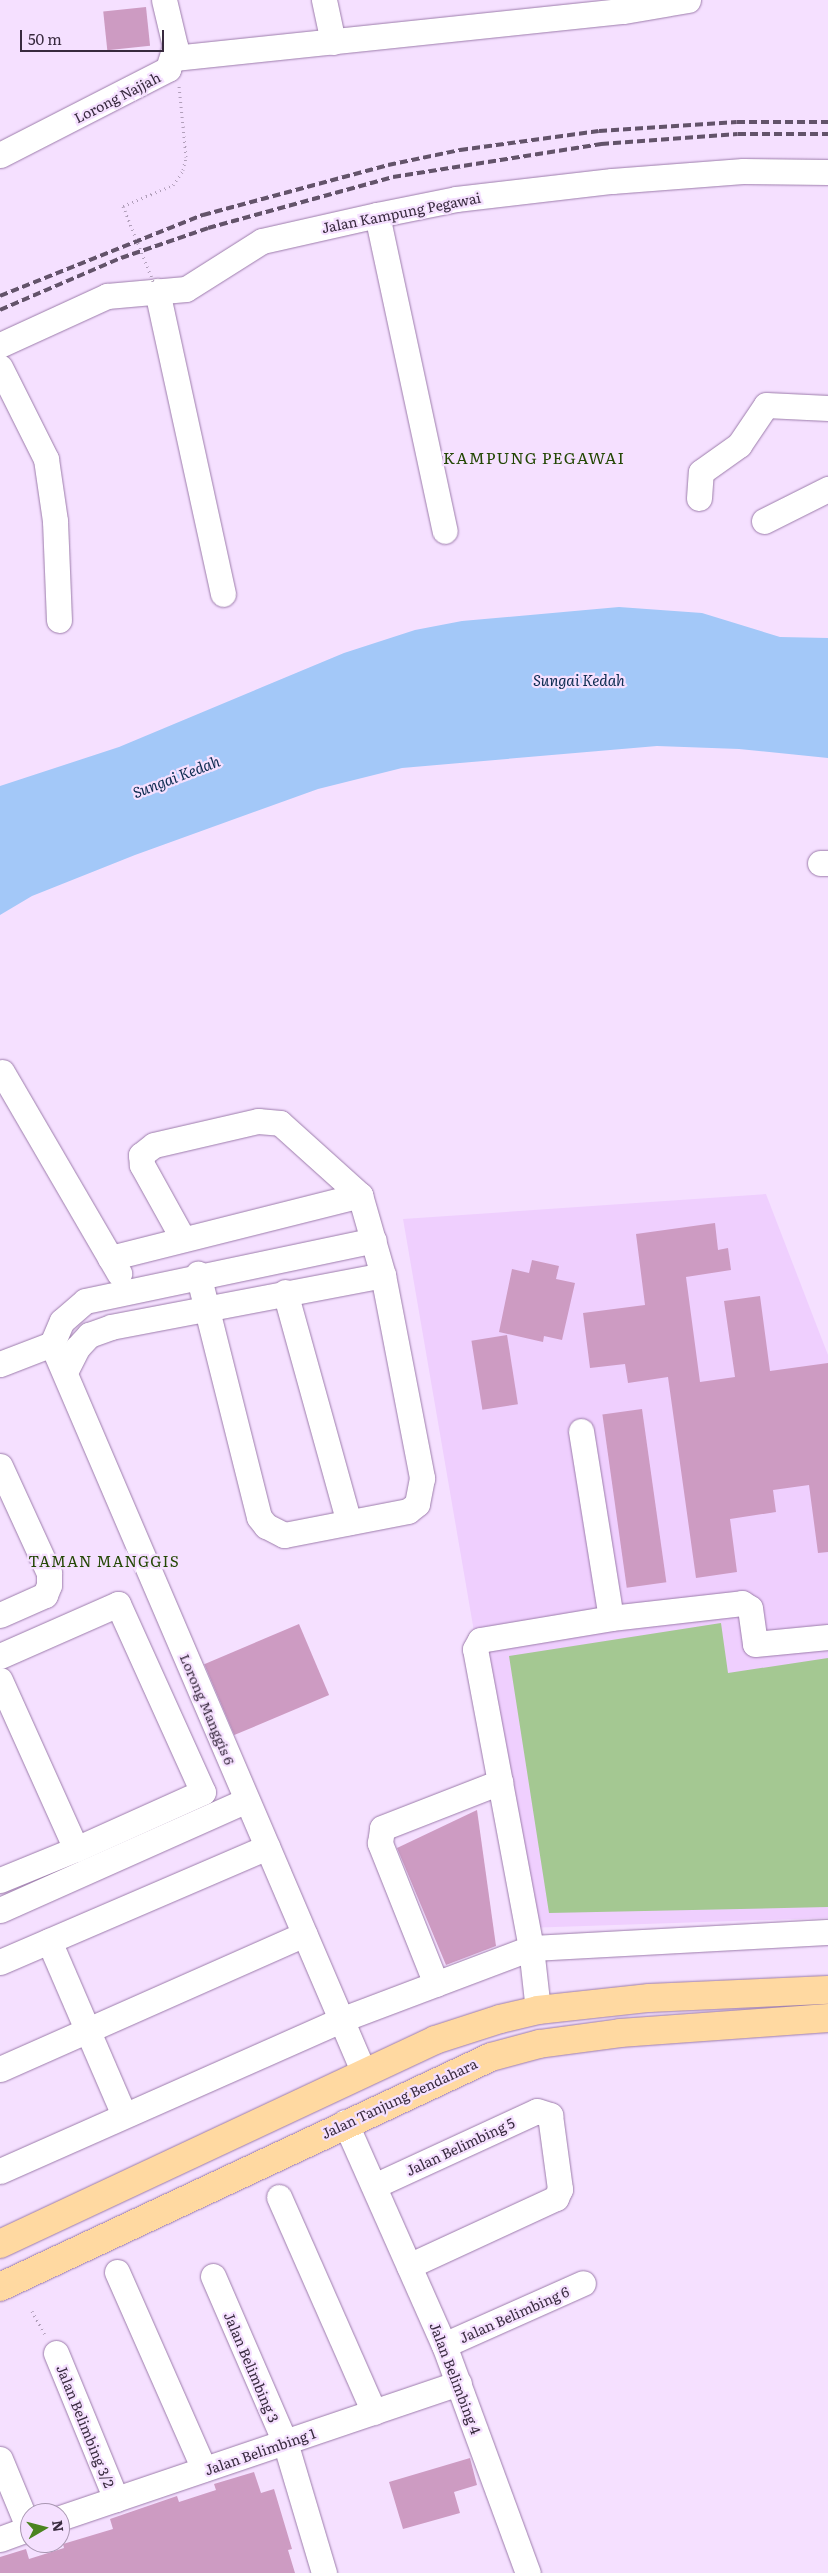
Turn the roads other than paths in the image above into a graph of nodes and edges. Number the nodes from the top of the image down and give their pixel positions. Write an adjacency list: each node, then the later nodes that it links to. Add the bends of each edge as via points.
1 (164, 0): 5 (street, via 174,33)
2 (324, 0): 4 (street)
3 (688, 0): 4 (street, via 624,11)
4 (333, 42): 5 (street)
5 (175, 57): 6 (street, Lorong Najjah, via 168,69 156,79)
6 (0, 155)
7 (828, 172): 8 (street, Jalan Kampung Pegawai, via 743,172 603,182 456,199)
8 (377, 215): 9 (street, Jalan Kampung Pegawai, via 262,241 186,288); 17 (street)
9 (155, 286): 10 (street, Jalan Kampung Pegawai, via 107,296); 18 (street)
10 (0, 345)
11 (0, 367): 19 (street, via 46,459 55,521)
12 (828, 393): 13 (street)
13 (828, 408): 15 (street, via 766,404 739,445 701,472)
14 (828, 489): 16 (street)
15 (699, 498)
16 (764, 521)
17 (444, 531)
18 (224, 594)
19 (59, 620)
20 (2, 1072): 24 (street)
21 (360, 1195): 22 (street); 22 (street, via 280,1123 258,1121 154,1145 141,1155 142,1165); 23 (street)
22 (183, 1238): 24 (street)
23 (374, 1240): 25 (street); 26 (street)
24 (110, 1258): 27 (street)
25 (198, 1274): 27 (street); 29 (street)
26 (383, 1275): 28 (street); 35 (street, via 421,1493 417,1504 408,1511)
27 (128, 1290): 30 (street, via 79,1304 62,1321)
28 (284, 1292): 29 (street); 35 (street)
29 (205, 1308): 32 (street, via 89,1335 77,1348); 35 (street, via 259,1517 274,1533 284,1535)
30 (52, 1344): 31 (street); 32 (street, Lorong Manggis 6)
31 (0, 1364)
32 (65, 1372): 42 (street, Lorong Manggis 6)
33 (581, 1431): 37 (street)
34 (0, 1466): 36 (street, via 49,1573 45,1595)
35 (349, 1522)
36 (0, 1616)
37 (612, 1618): 38 (street, via 742,1603 750,1608 753,1640 761,1646); 41 (street, via 480,1640 475,1649)
38 (828, 1637)
39 (0, 1656): 44 (street, via 118,1604 203,1792)
40 (0, 1680): 44 (street)
41 (500, 1782): 50 (street); 52 (street, via 382,1828 380,1843)
42 (247, 1800): 43 (street, Lorong Manggis 6); 46 (street)
43 (267, 1847): 48 (street, Lorong Manggis 6); 49 (street)
44 (76, 1849): 45 (street)
45 (0, 1880)
46 (0, 1910)
47 (828, 1932): 50 (street)
48 (304, 1934): 56 (street, Lorong Manggis 6); 57 (street)
49 (49, 1941): 51 (street); 57 (street)
50 (531, 1948): 52 (street); 54 (street)
51 (0, 1962)
52 (436, 1984): 56 (street)
53 (828, 1990): 54 (main road, via 649,1998)
54 (538, 2010): 59 (main road, via 435,2040)
55 (828, 2018): 61 (main road, Jalan Tanjung Bendahara, via 683,2026 539,2044 454,2071)
56 (343, 2019): 59 (street, Lorong Manggis 6); 60 (street)
57 (90, 2029): 58 (street); 60 (street)
58 (0, 2069)
59 (364, 2073): 65 (main road)
60 (124, 2115): 62 (street)
61 (345, 2122): 63 (street, Jalan Belimbing 4); 70 (main road, Jalan Tanjung Bendahara)
62 (0, 2171)
63 (374, 2186): 66 (street, Jalan Belimbing 4); 66 (street, Jalan Belimbing 5, via 537,2111 547,2112 559,2194)
64 (280, 2197): 74 (street)
65 (2, 2239)
66 (409, 2266): 71 (street, Jalan Belimbing 4)
67 (117, 2272): 77 (street)
68 (213, 2276): 75 (street, Jalan Belimbing 3)
69 (583, 2283): 71 (street, Jalan Belimbing 6)
70 (0, 2287)
71 (444, 2345): 73 (street, Jalan Belimbing 4)
72 (56, 2353): 78 (street, Jalan Belimbing 3/2)
73 (459, 2383): 74 (street, Jalan Belimbing 1); 84 (street, Jalan Belimbing 4)
74 (374, 2412): 75 (street, Jalan Belimbing 1)
75 (285, 2442): 77 (street, Jalan Belimbing 1); 83 (street, Jalan Belimbing 3)
76 (0, 2459): 79 (street)
77 (204, 2469): 78 (street, Jalan Belimbing 1)
78 (116, 2499): 80 (street, Jalan Belimbing 1)
79 (20, 2505)
80 (70, 2515)
81 (20, 2532): 82 (street)
82 (0, 2539)
83 (324, 2573)
84 (528, 2573)

